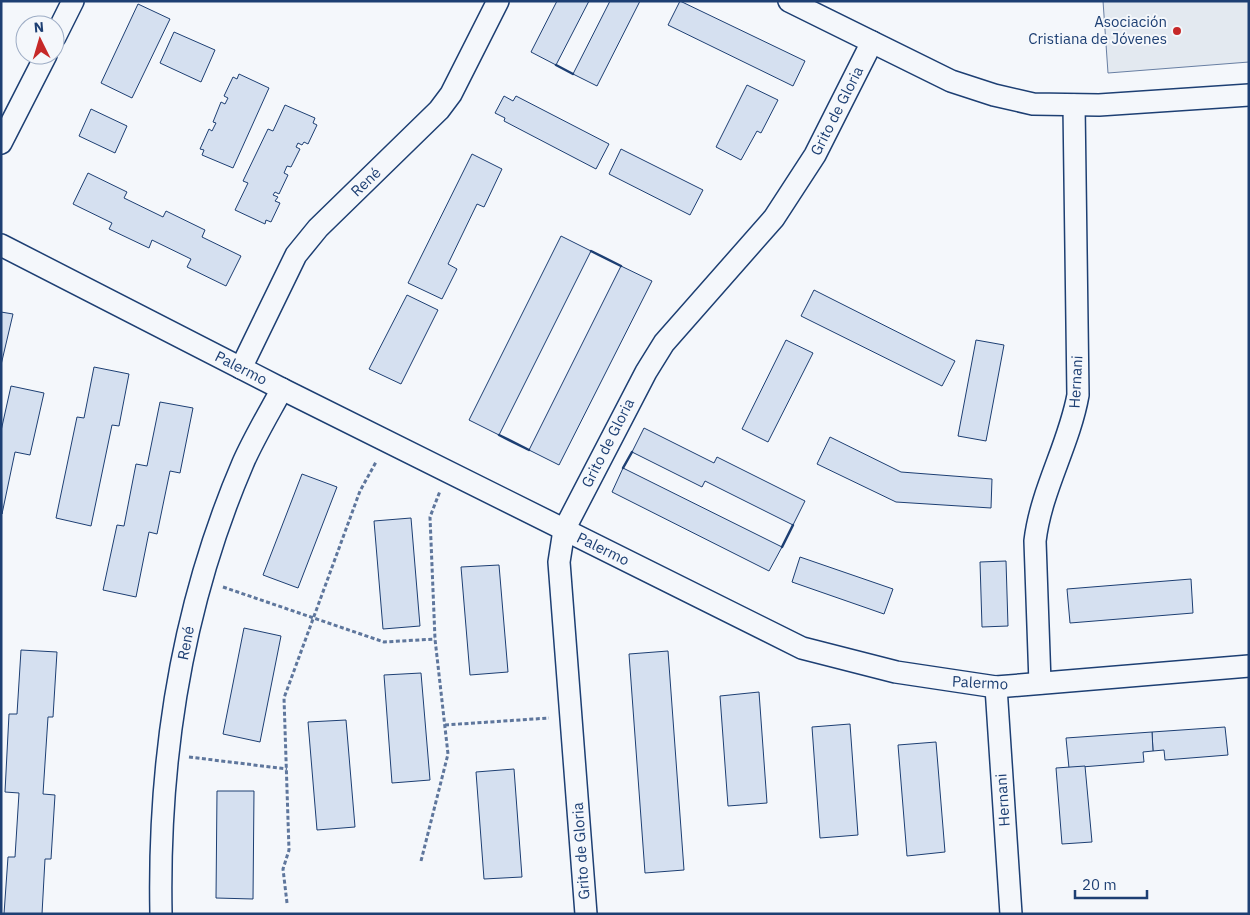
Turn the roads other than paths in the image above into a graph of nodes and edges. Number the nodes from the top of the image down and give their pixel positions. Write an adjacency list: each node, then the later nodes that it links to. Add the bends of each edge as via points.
1 (73, 1): 4 (street)
2 (498, 1): 11 (street, René, via 440,110 318,228 296,255)
3 (789, 1): 5 (street)
4 (65, 17)
5 (872, 42): 8 (street, via 951,81 994,95 1032,104); 13 (street, Grito de Gloria, via 815,155 774,218 664,343)
6 (41, 65): 9 (street)
7 (1249, 94): 8 (street)
8 (1074, 105): 15 (street, Hernani, via 1078,395 1038,522)
9 (1, 143)
10 (1, 245): 11 (street, Palermo)
11 (241, 368): 12 (street, Palermo)
12 (282, 389): 13 (street, Palermo); 17 (street, René, via 243,462 202,580 183,652 161,827)
13 (564, 530): 16 (street, Palermo, via 802,648 896,672); 18 (street, Grito de Gloria, via 559,562)
14 (1249, 666): 15 (street, Palermo)
15 (1040, 683): 16 (street, Palermo)
16 (996, 687): 19 (street, Hernani)
17 (161, 914)
18 (586, 914)
19 (1011, 914)

